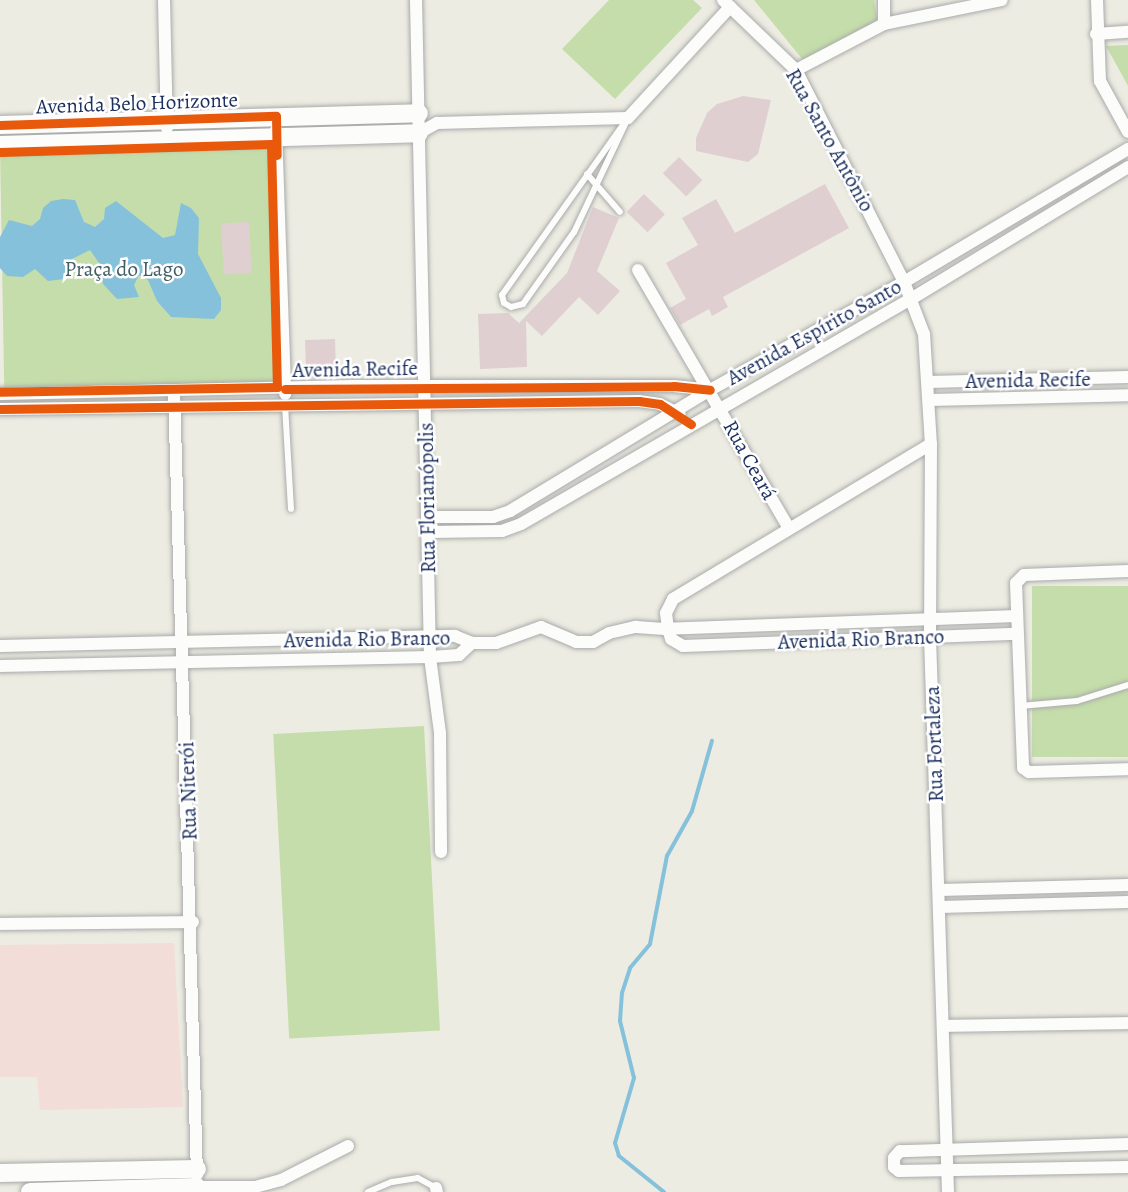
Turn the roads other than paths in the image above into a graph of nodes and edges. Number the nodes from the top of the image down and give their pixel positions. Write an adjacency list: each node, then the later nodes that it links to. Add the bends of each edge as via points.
1 (164, 0): 14 (street)
2 (416, 0): 11 (street, Rua Florianópolis)
3 (884, 0): 7 (street)
4 (1002, 0): 7 (street)
5 (1097, 0): 9 (street)
6 (726, 4): 10 (street, Rua Santo Antônio); 13 (street)
7 (884, 24): 10 (street)
8 (1128, 32): 9 (street)
9 (1096, 34): 17 (street, via 1100,81)
10 (796, 70): 30 (street, Rua Santo Antônio)
11 (418, 113): 12 (street, Avenida Belo Horizonte); 15 (street, Avenida Belo Horizonte); 18 (street, Rua Florianópolis)
12 (276, 116): 14 (street, Avenida Belo Horizonte); 19 (street)
13 (628, 118): 15 (street, Avenida Belo Horizonte); 24 (lane); 25 (lane)
14 (167, 121): 16 (street, Avenida Belo Horizonte); 20 (street)
15 (437, 123): 18 (street, Avenida Belo Horizonte)
16 (0, 125)
17 (1128, 132)
18 (419, 133): 19 (street, Avenida Belo Horizonte); 37 (street, Rua Florianópolis)
19 (276, 137): 20 (street, Avenida Belo Horizonte); 39 (street)
20 (168, 140): 21 (street, Avenida Belo Horizonte)
21 (0, 145)
22 (1128, 149): 27 (street, Avenida Espírito Santo)
23 (1128, 167): 28 (street, Avenida Espírito Santo)
24 (587, 174): 25 (lane); 25 (lane, via 502,295 504,303 511,308 523,304 574,232)
25 (598, 185): 26 (lane)
26 (620, 212)
27 (1020, 213): 28 (street); 30 (street, Avenida Espírito Santo)
28 (1028, 228): 31 (street, Avenida Espírito Santo)
29 (638, 270): 40 (street, Rua Ceará)
30 (904, 282): 31 (street, Rua Santo Antônio); 32 (street, Avenida Espírito Santo)
31 (911, 299): 33 (street, Avenida Espírito Santo); 35 (street, Rua Fortaleza, via 924,334)
32 (795, 343): 33 (street); 40 (street, Avenida Espírito Santo)
33 (804, 359): 51 (street, Avenida Espírito Santo)
34 (1128, 377): 35 (street, Avenida Recife)
35 (928, 382): 45 (street, Rua Fortaleza)
36 (352, 386): 37 (street, Avenida Recife); 39 (street, Avenida Recife); 48 (street)
37 (425, 386): 38 (street, Avenida Recife); 46 (street, Rua Florianópolis)
38 (515, 386): 40 (street, Avenida Recife); 47 (street)
39 (285, 389): 41 (street, Avenida Recife); 49 (street)
40 (710, 390): 51 (street, Rua Ceará); 54 (street, Avenida Espírito Santo)
41 (174, 391): 43 (street, Avenida Recife); 50 (street, Rua Niterói)
42 (0, 394): 43 (street, Avenida Recife)
43 (37, 394): 52 (street)
44 (1128, 395): 45 (street, Avenida Recife)
45 (930, 400): 56 (street, Rua Fortaleza)
46 (425, 402): 47 (street, Avenida Recife); 48 (street, Avenida Recife); 58 (street, Rua Florianópolis)
47 (514, 402): 54 (street, Avenida Recife, via 639,401)
48 (351, 403): 49 (street, Avenida Recife)
49 (285, 404): 50 (street, Avenida Recife); 57 (lane)
50 (175, 406): 52 (street, Avenida Recife); 74 (street, Rua Niterói)
51 (721, 406): 55 (street, Avenida Espírito Santo); 59 (street, Rua Ceará)
52 (38, 408): 53 (street, Avenida Recife)
53 (0, 409)
54 (677, 412): 55 (street, Avenida Recife); 58 (street, Avenida Espírito Santo, via 510,511 493,517)
55 (692, 424): 60 (street, Avenida Espírito Santo, via 521,524 502,531)
56 (932, 444): 59 (street); 63 (street, Rua Fortaleza)
57 (291, 509)
58 (429, 516): 60 (street, Rua Florianópolis)
59 (788, 527): 66 (street, via 673,599 666,613)
60 (429, 532): 68 (street, Rua Florianópolis)
61 (1128, 571): 62 (street, via 1024,575 1016,583)
62 (1017, 616): 63 (street, Avenida Rio Branco); 67 (street)
63 (929, 617): 64 (street, Avenida Rio Branco); 69 (street, Rua Fortaleza)
64 (854, 620): 65 (street, Avenida Rio Branco); 71 (street)
65 (791, 623): 66 (street, Avenida Rio Branco); 73 (street)
66 (668, 629): 73 (street, Avenida Rio Branco, via 671,639 683,645); 75 (street, via 636,627 609,633 593,642 576,642 541,627 496,644)
67 (1017, 634): 69 (street, Avenida Rio Branco); 85 (street)
68 (430, 636): 70 (street, Avenida Rio Branco); 75 (street, Avenida Rio Branco, via 455,636); 78 (street, Rua Florianópolis)
69 (930, 637): 71 (street, Avenida Rio Branco); 91 (street, Rua Fortaleza)
70 (358, 638): 72 (street, Avenida Rio Branco); 79 (street)
71 (854, 639): 73 (street, Avenida Rio Branco)
72 (300, 640): 74 (street, Avenida Rio Branco); 80 (street)
73 (792, 642)
74 (183, 643): 76 (street, Avenida Rio Branco); 81 (street, Rua Niterói)
75 (472, 643): 78 (street, Avenida Rio Branco, via 459,655)
76 (88, 645): 77 (street, Avenida Rio Branco); 82 (street)
77 (5, 646): 83 (street)
78 (430, 657): 79 (street, Avenida Rio Branco); 87 (street, Rua Florianópolis, via 440,733)
79 (359, 659): 80 (street, Avenida Rio Branco)
80 (301, 661): 81 (street, Avenida Rio Branco)
81 (183, 664): 82 (street, Avenida Rio Branco); 96 (street, Rua Niterói)
82 (89, 665): 83 (street, Avenida Rio Branco)
83 (5, 666)
84 (1128, 685): 85 (lane, via 1077,700)
85 (1018, 706): 86 (street, via 1025,771)
86 (1128, 769)
87 (441, 852)
88 (1128, 885): 89 (street)
89 (1089, 886): 90 (street); 93 (street)
90 (1033, 887): 91 (street); 94 (street)
91 (940, 890): 95 (street, Rua Fortaleza)
92 (1128, 902): 93 (street)
93 (1090, 903): 94 (street)
94 (1034, 904): 95 (street)
95 (940, 907): 99 (street, Rua Fortaleza)
96 (193, 922): 97 (street); 108 (street, Rua Niterói)
97 (0, 924)
98 (1128, 1023): 99 (street)
99 (944, 1026): 104 (street, Rua Fortaleza)
100 (1128, 1144): 101 (street)
101 (1108, 1145): 103 (street); 105 (street)
102 (348, 1146): 114 (street, via 281,1180 255,1187)
103 (1035, 1147): 104 (street); 107 (street)
104 (947, 1149): 109 (street, Rua Fortaleza); 109 (street, via 900,1151 894,1158 894,1167 899,1171)
105 (1108, 1167): 106 (street); 107 (street)
106 (1128, 1167)
107 (1036, 1168): 109 (street)
108 (197, 1169): 110 (street); 114 (street, Rua Niterói)
109 (948, 1169): 119 (street, Rua Fortaleza)
110 (105, 1171): 111 (street); 113 (street)
111 (41, 1172): 112 (street); 117 (street)
112 (0, 1173)
113 (106, 1190): 114 (street); 117 (street)
114 (197, 1190)
115 (436, 1190): 118 (lane, via 418,1178 392,1182)
116 (30, 1192): 117 (street)
117 (42, 1192)
118 (368, 1192)
119 (948, 1192)

